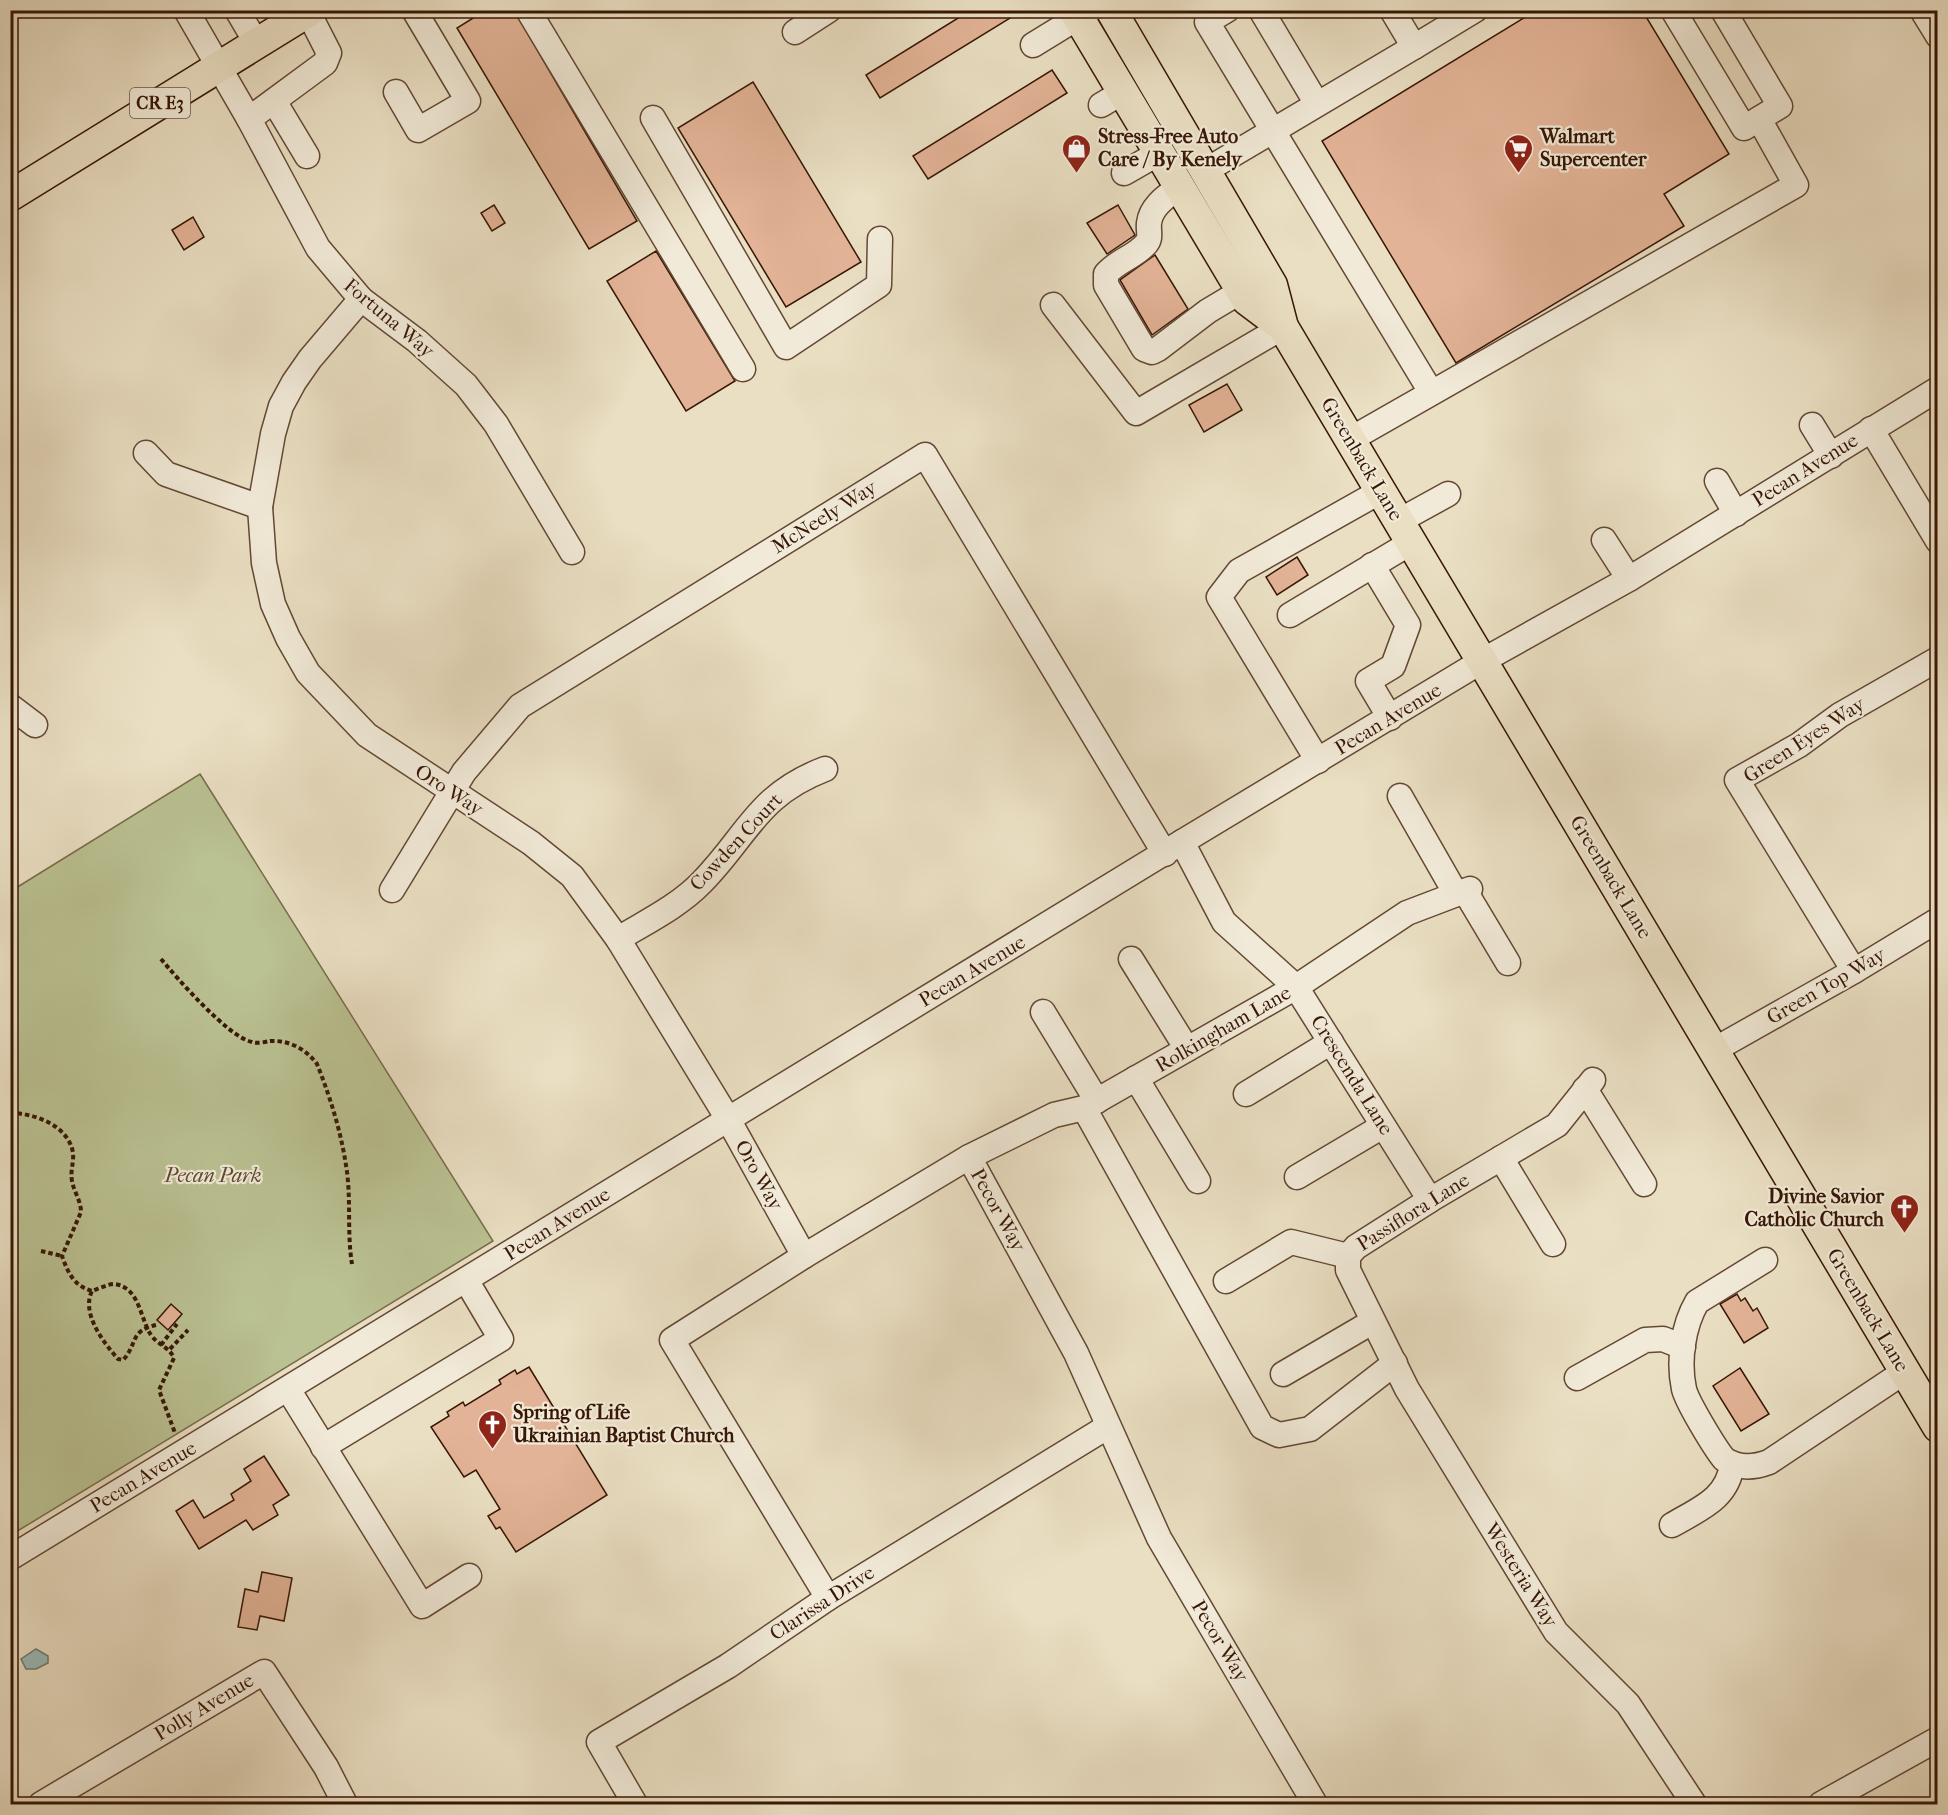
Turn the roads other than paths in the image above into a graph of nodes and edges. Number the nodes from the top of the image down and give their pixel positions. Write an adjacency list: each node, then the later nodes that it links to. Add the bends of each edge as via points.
1 (186, 10): 21 (street, Fortuna Way)
2 (237, 10): 18 (street)
3 (414, 10): 22 (street, via 468,101 418,130)
4 (528, 10): 41 (street)
5 (828, 10): 16 (street)
6 (1112, 10): 31 (main road, Greenback Lane)
7 (1227, 10): 28 (street, via 1207,22)
8 (1261, 10): 24 (street)
9 (1392, 10): 20 (street)
10 (1475, 10): 20 (street)
11 (1673, 10): 27 (street, via 1744,128)
12 (1723, 10): 27 (street, via 1780,106)
13 (1922, 10): 17 (street)
14 (310, 11): 18 (main road, CR E3); 23 (street, via 328,53 327,60)
15 (1081, 13): 19 (street); 29 (main road, Greenback Lane, via 1112,99)
16 (795, 32)
17 (1938, 36)
18 (258, 44): 21 (main road, CR E3)
19 (1033, 45)
20 (1414, 47): 24 (street)
21 (219, 67): 26 (street, Fortuna Way); 34 (main road, CR E3)
22 (396, 92)
23 (273, 101): 26 (street); 30 (street)
24 (1317, 104): 28 (street)
25 (653, 118): 36 (street, via 786,347 879,285)
26 (249, 119): 38 (street, Fortuna Way, via 318,248)
27 (1759, 119): 43 (street, via 1796,185)
28 (1272, 130): 31 (street); 43 (street)
29 (1154, 144): 31 (main road, via 1168,143 1189,166); 32 (street); 33 (main road, Greenback Lane)
30 (307, 156)
31 (1204, 171): 35 (main road, Greenback Lane)
32 (1125, 173)
33 (1179, 187): 35 (main road, via 1202,198 1227,234); 37 (main road, Greenback Lane); 37 (street, via 1154,210 1145,245 1106,274 1106,285 1139,343 1152,352 1158,349 1208,311)
34 (10, 196)
35 (1245, 238): 37 (main road, Greenback Lane)
36 (880, 239)
37 (1254, 284): 40 (main road, Greenback Lane, via 1247,300)
38 (361, 299): 52 (street, Oro Way, via 310,359 281,406); 57 (street, Fortuna Way, via 466,385 496,424)
39 (1053, 305): 40 (street, via 1136,413)
40 (1283, 327): 46 (main road, Greenback Lane)
41 (743, 369)
42 (1938, 389): 45 (street, Pecan Avenue)
43 (1431, 392): 46 (street)
44 (1812, 426): 48 (street)
45 (1871, 429): 48 (street, Pecan Avenue); 56 (street)
46 (1351, 439): 50 (main road, Greenback Lane)
47 (146, 453): 52 (street, via 166,474)
48 (1831, 456): 53 (street, Pecan Avenue)
49 (1717, 481): 53 (street)
50 (1382, 491): 54 (main road, Greenback Lane); 66 (street, via 1239,571 1219,597)
51 (1448, 494): 54 (street)
52 (260, 507): 68 (street, Oro Way, via 264,563 273,604 308,673 368,735)
53 (1736, 514): 59 (street, Pecan Avenue)
54 (1406, 532): 58 (street); 62 (main road, Greenback Lane)
55 (1604, 540): 59 (street)
56 (1938, 541)
57 (572, 552)
58 (1372, 565): 60 (street); 64 (street, via 1408,625 1393,666 1368,681)
59 (1629, 579): 62 (street, Pecan Avenue)
60 (1290, 615)
61 (1938, 659): 77 (street, Green Eyes Way, via 1737,780)
62 (1482, 661): 64 (street, Pecan Avenue); 82 (main road, Greenback Lane)
63 (10, 706): 65 (street)
64 (1390, 718): 66 (street, Pecan Avenue)
65 (35, 725)
66 (1318, 761): 70 (street, Pecan Avenue)
67 (825, 769): 74 (street, Cowden Court, via 806,776 770,800 701,884)
68 (453, 793): 70 (street, McNeely Way, via 464,772 510,715 530,697 925,455); 71 (street, McNeely Way); 74 (street, Oro Way, via 549,856 572,876)
69 (1400, 796): 72 (street)
70 (1173, 848): 78 (street, Crescenda Lane, via 1224,922); 86 (street, Pecan Avenue)
71 (392, 890)
72 (1464, 891): 76 (street); 78 (street, Rolkingham Lane, via 1407,913)
73 (1938, 920): 77 (street, Green Top Way)
74 (618, 939): 86 (street, Oro Way)
75 (1131, 958): 81 (street)
76 (1508, 963)
77 (1854, 971): 82 (street, Green Top Way)
78 (1296, 987): 80 (street, Crescenda Lane); 81 (street, Rolkingham Lane)
79 (1043, 1012): 85 (street)
80 (1331, 1042): 84 (street); 87 (street, Crescenda Lane)
81 (1187, 1049): 83 (street, Rolkingham Lane)
82 (1714, 1050): 103 (main road, Greenback Lane)
83 (1136, 1078): 85 (street, Rolkingham Lane); 91 (street)
84 (1245, 1094)
85 (1090, 1104): 88 (street, Rolkingham Lane, via 1054,1115); 102 (street, via 1262,1427 1279,1435 1310,1429)
86 (728, 1119): 95 (street, Oro Way); 98 (street, Pecan Avenue)
87 (1383, 1126): 90 (street); 93 (street, Crescenda Lane)
88 (969, 1157): 95 (street, Pecor Way); 108 (street, Pecor Way, via 1076,1353)
89 (1501, 1158): 92 (street, Passiflora Lane, via 1557,1125 1589,1084); 93 (street, Passiflora Lane); 94 (street)
90 (1297, 1177)
91 (1198, 1181)
92 (1644, 1184)
93 (1430, 1200): 96 (street, Passiflora Lane)
94 (1553, 1244)
95 (804, 1256): 115 (street, Pecor Way, via 672,1340)
96 (1348, 1256): 99 (street, via 1291,1242); 100 (street, Passiflora Lane, via 1350,1276)
97 (1765, 1260): 101 (street, via 1697,1302)
98 (466, 1280): 106 (street, Pecan Avenue); 110 (street, via 501,1339)
99 (1226, 1281)
100 (1372, 1322): 102 (street, Passiflora Lane); 104 (street)
101 (1683, 1347): 105 (street, via 1663,1339 1645,1340); 111 (street, via 1684,1390 1718,1452)
102 (1395, 1363): 107 (street, Passiflora Lane)
103 (1904, 1372): 109 (main road, Greenback Lane); 111 (street, via 1769,1462 1749,1467)
104 (1283, 1374)
105 (1577, 1378)
106 (288, 1389): 110 (street); 113 (street, Pecan Avenue)
107 (1407, 1389): 121 (street, Westeria Way, via 1556,1632 1628,1704)
108 (1107, 1427): 115 (street, Clarissa Drive); 120 (street, Pecor Way, via 1158,1538)
109 (1938, 1427)
110 (323, 1447): 114 (street, via 423,1606)
111 (1732, 1464): 112 (street, via 1731,1478 1723,1491)
112 (1672, 1526)
113 (10, 1558)
114 (469, 1576)
115 (828, 1598): 119 (street, Clarissa Drive, via 728,1666 599,1742)
116 (1938, 1739): 122 (street)
117 (41, 1804): 118 (street, Polly Avenue, via 264,1672 326,1767)
118 (345, 1804)
119 (635, 1804)
120 (1315, 1804)
121 (1694, 1804)
122 (1821, 1804)

